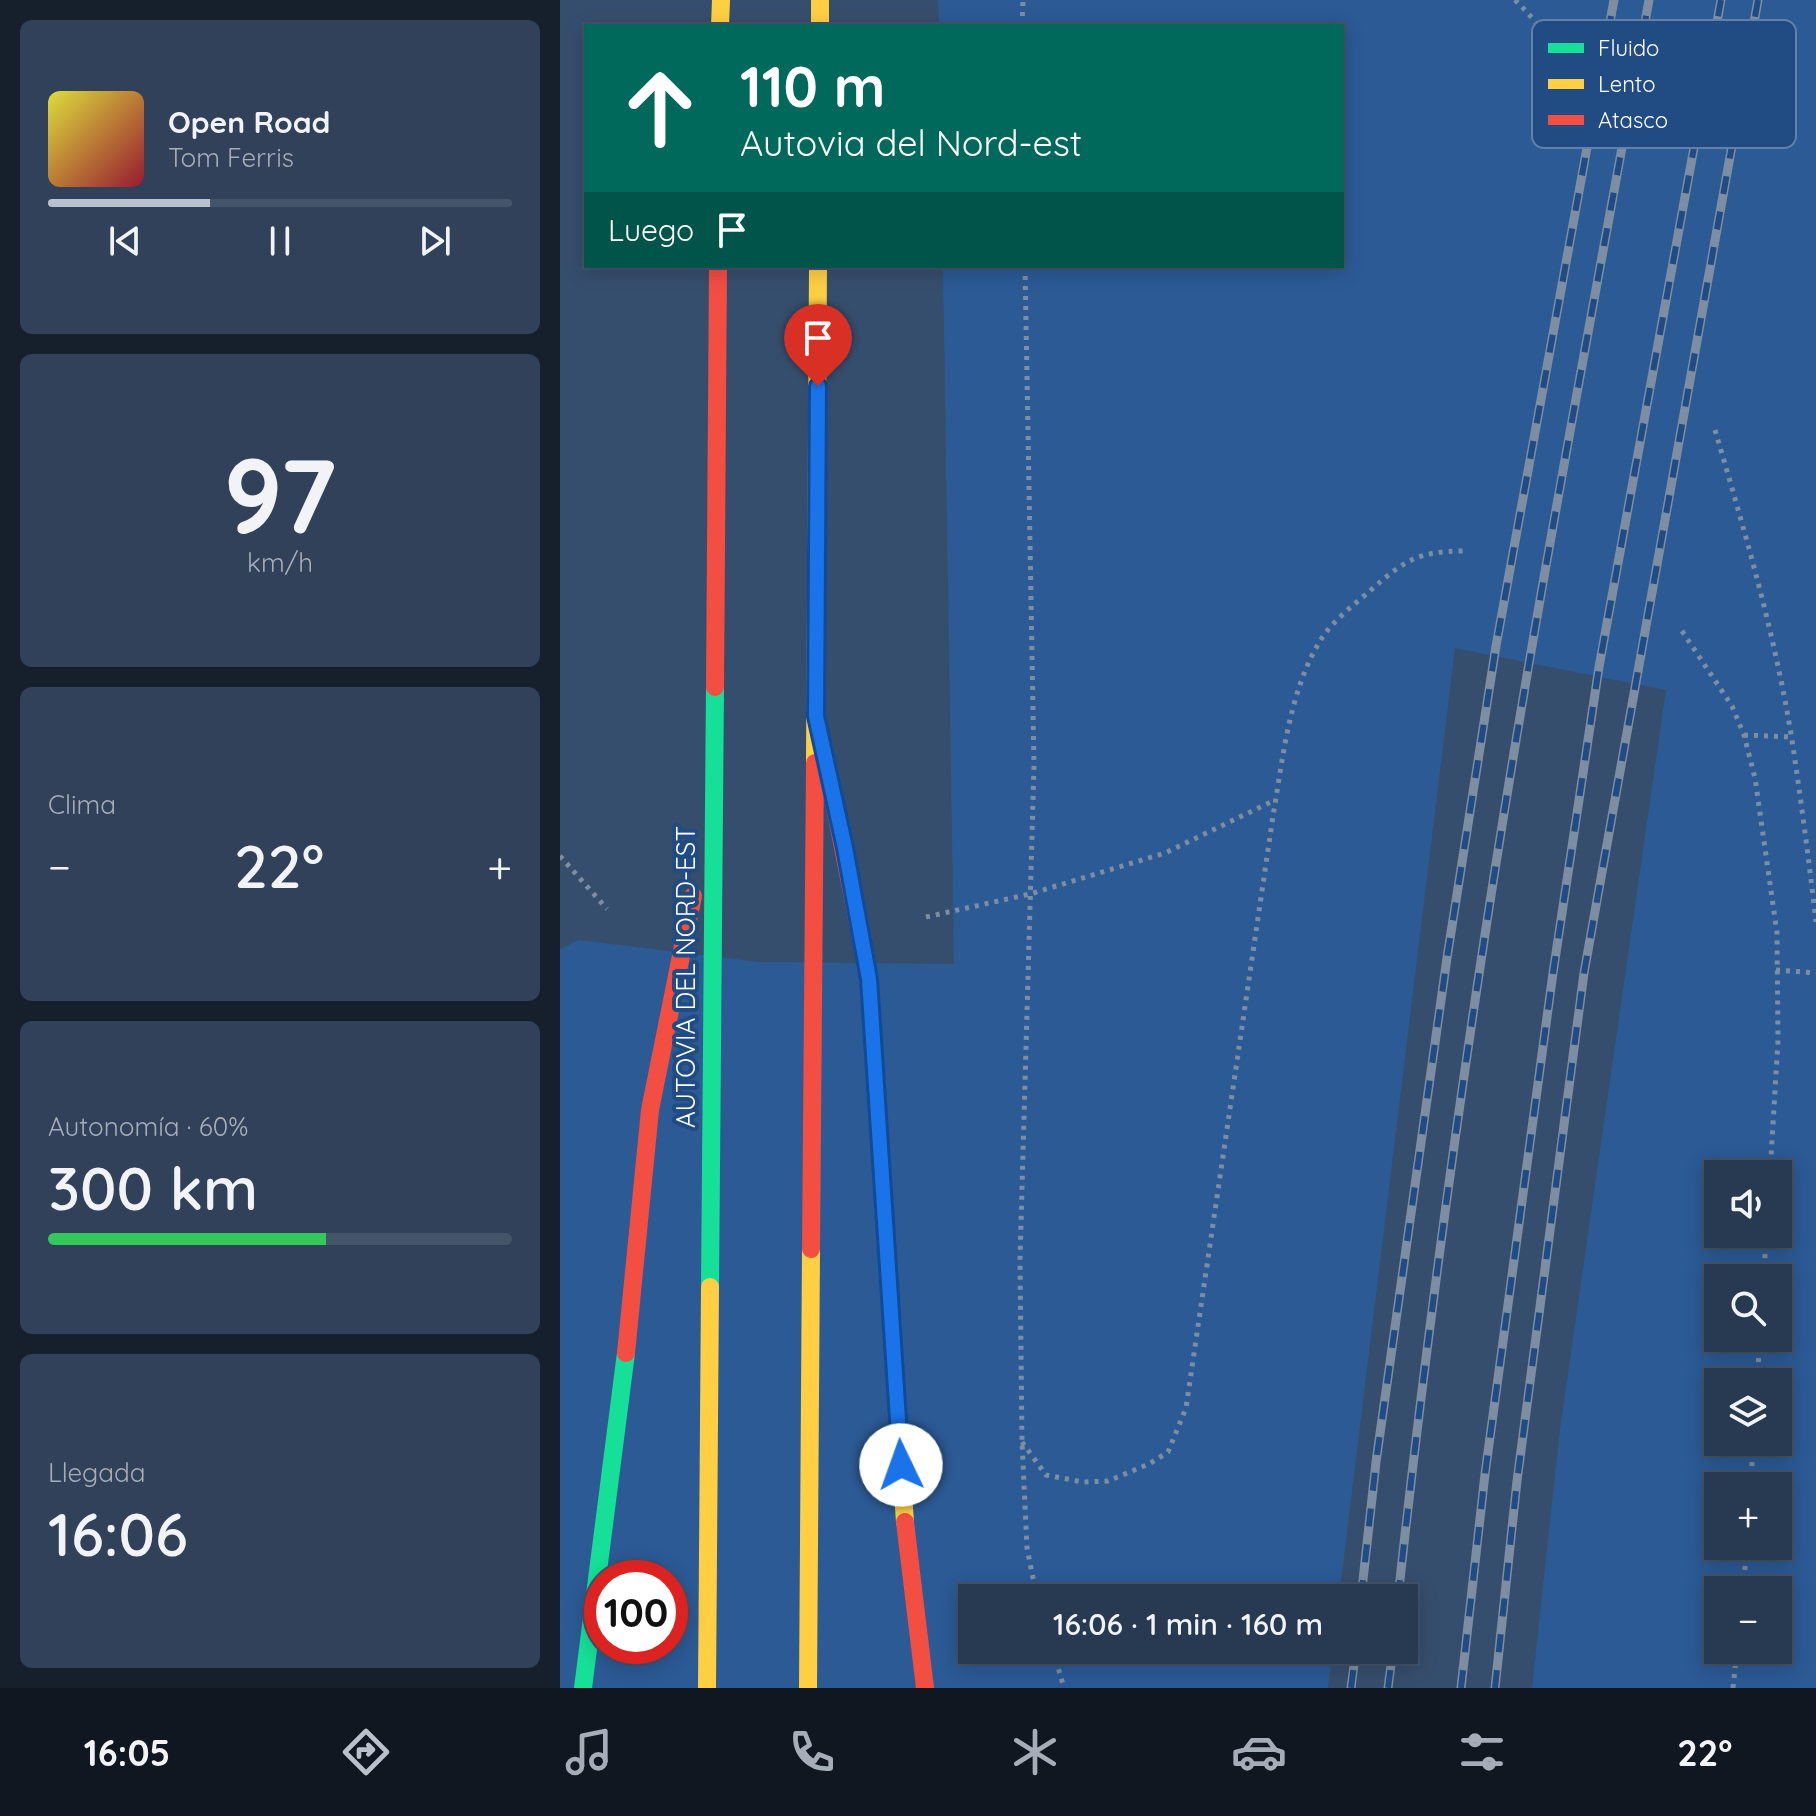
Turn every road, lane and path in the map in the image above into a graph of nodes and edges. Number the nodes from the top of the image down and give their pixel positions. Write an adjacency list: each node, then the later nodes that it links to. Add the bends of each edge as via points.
1 (721, 0): 6 (highway)
2 (820, 0): 7 (highway)
3 (1023, 0): 8 (path)
4 (1515, 0): 5 (path)
5 (1535, 20)
6 (720, 24)
7 (820, 24)
8 (1022, 24)
9 (718, 268): 19 (highway, AUTOVIA DEL NORD-EST)
10 (818, 268): 15 (highway)
11 (1025, 268): 21 (path, via 1034,765)
12 (1715, 430): 17 (path, via 1742,521)
13 (1464, 551): 18 (path, via 1436,551 1402,562 1322,638 1301,680)
14 (1682, 631): 16 (path, via 1732,706)
15 (816, 716): 34 (highway); 35 (highway, via 869,979 905,1527)
16 (1744, 735): 17 (path); 25 (path, via 1777,933)
17 (1791, 737): 24 (path)
18 (1275, 800): 21 (path, via 1165,853); 28 (path, via 1179,1429 1168,1452 1108,1481 1046,1475)
19 (712, 811): 32 (highway, via 650,1110 625,1362); 33 (highway, AUTOVIA DEL NORD-EST)
20 (560, 856): 22 (path)
21 (1030, 894): 23 (path); 28 (path, via 1020,1260)
22 (607, 909)
23 (926, 917)
24 (1816, 922)
25 (1776, 970): 26 (path); 27 (path)
26 (1816, 973)
27 (1771, 1160)
28 (1022, 1442): 29 (path, via 1027,1548)
29 (1034, 1584)
30 (1057, 1664): 36 (path)
31 (1736, 1664): 37 (path)
32 (583, 1688)
33 (707, 1688)
34 (808, 1688)
35 (925, 1688)
36 (1064, 1688)
37 (1733, 1688)

